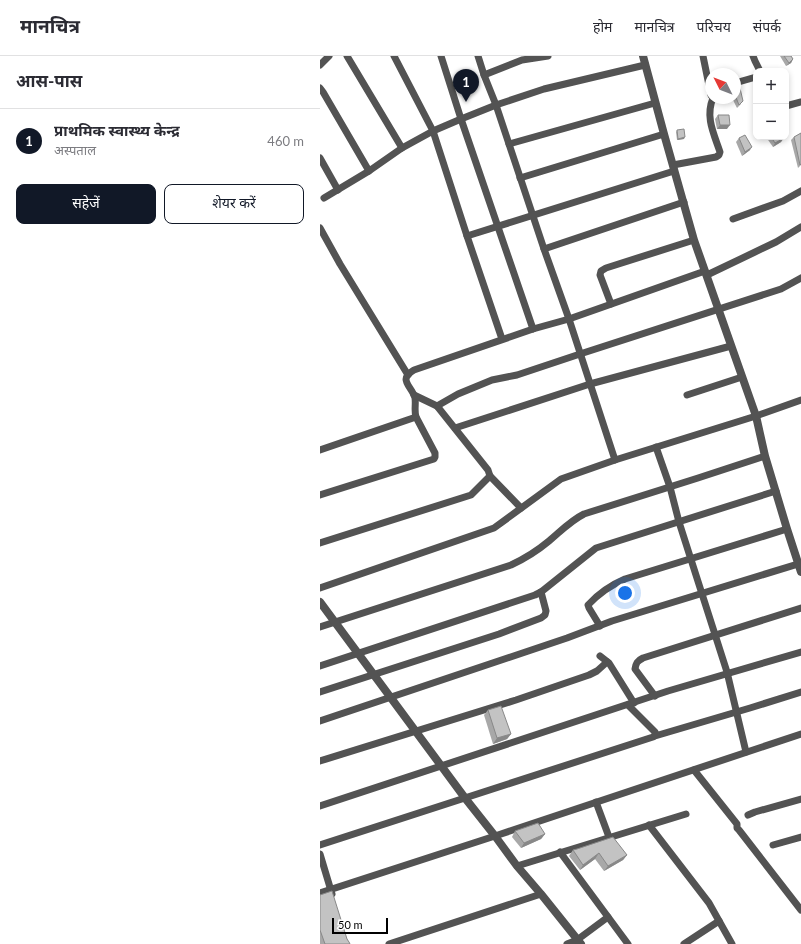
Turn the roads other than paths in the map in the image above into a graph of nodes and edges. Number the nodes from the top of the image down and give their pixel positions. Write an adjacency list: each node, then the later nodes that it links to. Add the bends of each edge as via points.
1 (329, 56): 10 (street)
2 (347, 56): 27 (street)
3 (394, 56): 24 (street)
4 (441, 56): 23 (street)
5 (478, 56): 14 (street)
6 (548, 56): 14 (street, via 522,60)
7 (643, 56): 11 (street)
8 (703, 56): 12 (street)
9 (753, 56): 13 (street)
10 (320, 65)
11 (645, 65): 19 (street); 21 (street, via 544,89)
12 (706, 68)
13 (759, 68)
14 (484, 75): 21 (street)
15 (753, 78): 16 (street)
16 (741, 81)
17 (320, 88): 30 (street)
18 (801, 102): 22 (street)
19 (655, 103): 25 (street); 26 (street)
20 (711, 104): 29 (street, via 711,126 719,155)
21 (496, 105): 23 (street); 26 (street)
22 (789, 105)
23 (461, 119): 24 (street); 38 (street)
24 (433, 131): 27 (street); 41 (street)
25 (664, 134): 29 (street); 31 (street)
26 (509, 144): 31 (street)
27 (402, 148): 30 (street)
28 (320, 158): 32 (street)
29 (673, 168): 35 (street); 36 (street)
30 (369, 171): 32 (street)
31 (520, 178): 36 (street)
32 (338, 190): 34 (street)
33 (801, 191): 37 (street, via 783,201)
34 (324, 198)
35 (684, 202): 42 (street); 43 (street)
36 (532, 215): 38 (street); 43 (street)
37 (733, 219)
38 (498, 226): 41 (street); 49 (street)
39 (801, 227): 44 (street, via 776,242)
40 (320, 228): 53 (street)
41 (467, 236): 50 (street)
42 (694, 240): 44 (street); 46 (street, via 601,271 600,275)
43 (544, 249): 48 (street)
44 (706, 273): 46 (street); 47 (street)
45 (801, 278): 47 (street, via 780,289)
46 (611, 304): 48 (street)
47 (718, 309): 51 (street); 52 (street)
48 (568, 319): 49 (street); 52 (street)
49 (533, 329): 50 (street)
50 (502, 339): 53 (street, via 414,370)
51 (731, 346): 54 (street); 55 (street)
52 (580, 354): 55 (street); 59 (street, via 516,375 492,380)
53 (408, 375): 56 (street, via 407,383)
54 (742, 377): 57 (street); 60 (street)
55 (590, 384): 62 (street); 66 (street)
56 (414, 395): 59 (street); 61 (street)
57 (687, 395)
58 (801, 400): 60 (street)
59 (437, 406): 62 (street)
60 (756, 416): 63 (street); 65 (street)
61 (416, 417): 64 (street); 70 (street, via 436,455 434,459)
62 (455, 428): 67 (street)
63 (656, 447): 66 (street); 68 (street)
64 (320, 450)
65 (765, 456): 68 (street); 69 (street)
66 (615, 460): 71 (street, via 561,479)
67 (490, 476): 71 (street); 74 (street, via 471,496)
68 (670, 487): 72 (street); 82 (street, via 575,518 543,546 511,565)
69 (776, 491): 72 (street); 73 (street)
70 (320, 495)
71 (521, 508): 77 (street, via 494,528)
72 (679, 522): 75 (street); 78 (street, via 596,548)
73 (786, 529): 75 (street); 76 (street)
74 (320, 543)
75 (691, 559): 79 (street); 83 (street, via 625,579 607,588 588,605)
76 (800, 567): 79 (street)
77 (320, 588)
78 (541, 592): 87 (street); 92 (street, via 546,611 541,618)
79 (702, 594): 83 (street); 85 (street)
80 (320, 602): 82 (street)
81 (801, 608): 85 (street)
82 (335, 622): 84 (street); 87 (street)
83 (600, 626): 96 (street)
84 (320, 627)
85 (716, 635): 91 (street); 95 (street, via 638,660 635,669)
86 (801, 652): 91 (street)
87 (358, 654): 90 (street); 92 (street)
88 (600, 656): 89 (street)
89 (607, 662): 97 (street); 100 (street, via 589,675)
90 (320, 666)
91 (727, 674): 95 (street); 98 (street)
92 (374, 675): 93 (street); 96 (street)
93 (320, 692)
94 (801, 692): 98 (street)
95 (655, 696): 97 (street)
96 (391, 697): 99 (street); 100 (street)
97 (631, 704): 102 (street, via 655,732); 105 (street)
98 (736, 712): 102 (street); 103 (street)
99 (320, 721)
100 (416, 731): 104 (street); 105 (street)
101 (801, 734): 103 (street)
102 (655, 736): 107 (street)
103 (746, 752): 106 (street)
104 (320, 762)
105 (442, 766): 107 (street); 110 (street)
106 (694, 770): 109 (street); 126 (street)
107 (465, 798): 114 (street); 118 (street)
108 (801, 798): 112 (street)
109 (596, 802): 114 (street); 115 (street)
110 (320, 806)
111 (686, 814): 113 (street)
112 (748, 815)
113 (649, 825): 115 (street); 128 (street, via 709,903)
114 (495, 836): 121 (street); 122 (street)
115 (609, 837): 119 (street)
116 (801, 837): 117 (street)
117 (772, 845)
118 (320, 846)
119 (560, 852): 121 (street); 127 (street)
120 (320, 854): 122 (street)
121 (517, 866): 124 (street)
122 (331, 889): 123 (street); 125 (street)
123 (320, 893)
124 (542, 894): 129 (street); 130 (street)
125 (335, 903)
126 (801, 910)
127 (608, 917): 129 (street); 132 (street)
128 (719, 921): 133 (street); 134 (street)
129 (579, 942): 131 (street)
130 (389, 944)
131 (567, 944)
132 (628, 944)
133 (684, 944)
134 (732, 944)

